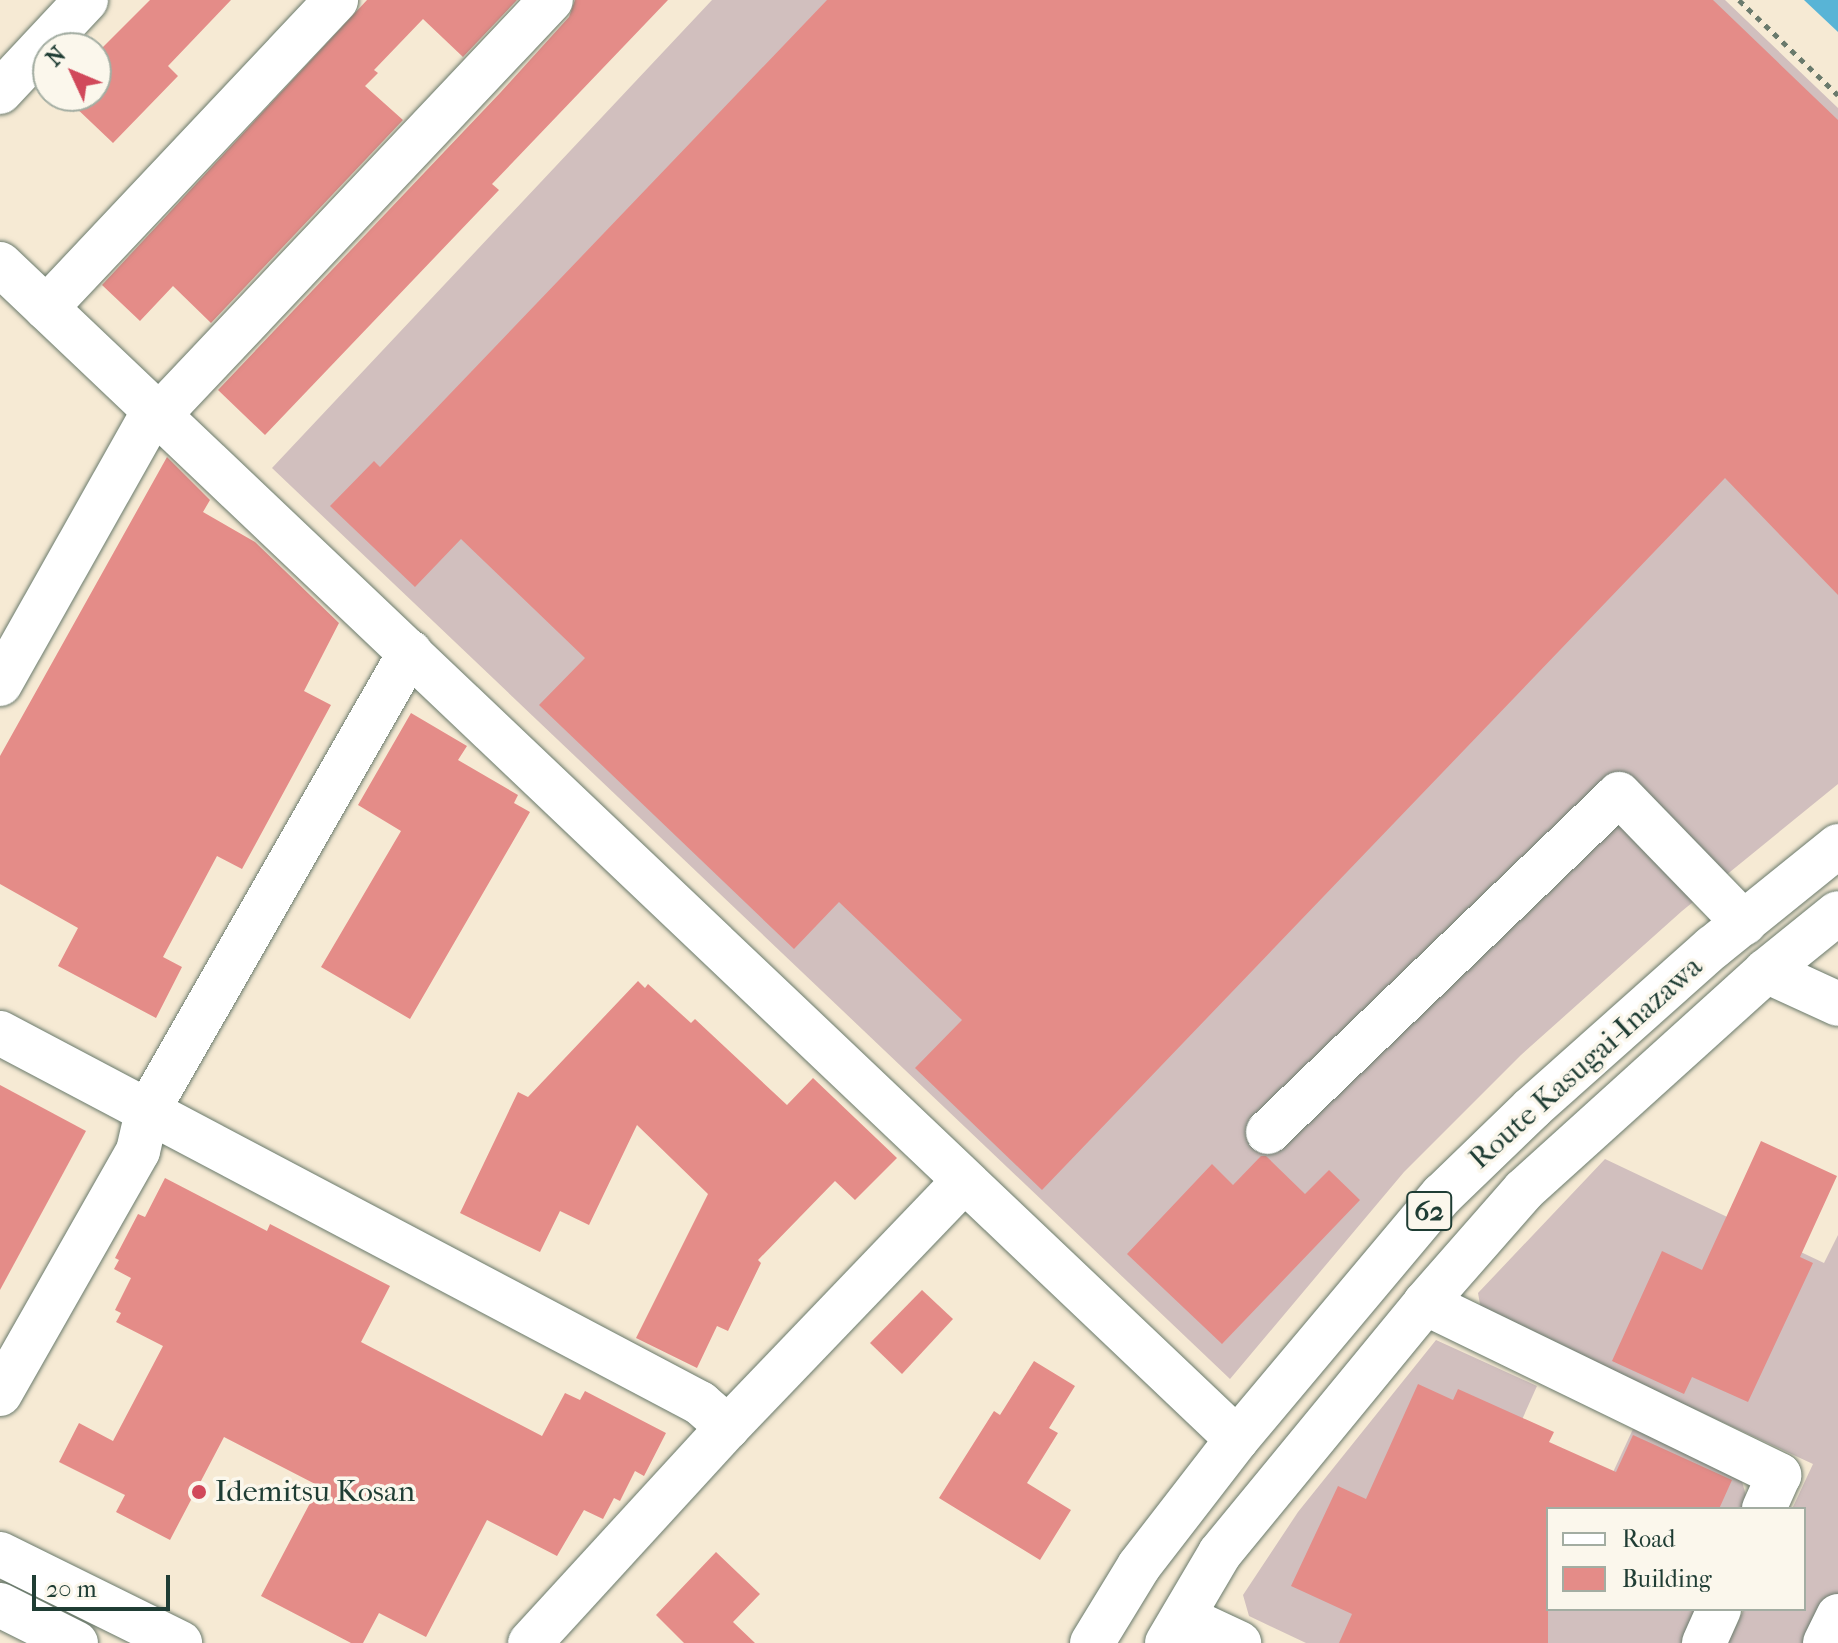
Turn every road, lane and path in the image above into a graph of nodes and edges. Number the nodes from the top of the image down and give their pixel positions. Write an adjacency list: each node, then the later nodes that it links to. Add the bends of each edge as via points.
1 (86, 0): 5 (main road)
2 (336, 0): 8 (main road)
3 (551, 0): 9 (main road)
4 (1739, 0): 6 (path)
5 (0, 92)
6 (1838, 95)
7 (0, 264): 8 (main road)
8 (46, 308): 9 (main road)
9 (156, 414): 10 (main road); 11 (main road)
10 (410, 652): 18 (main road); 20 (main road)
11 (0, 684)
12 (1838, 846): 14 (main road, Route Kasugai-Inazawa / 62)
13 (1838, 913): 15 (main road, Route Kasugai-Inazawa / 62)
14 (1744, 923): 19 (main road, via 1619,794); 24 (main road, Route Kasugai-Inazawa / 62, via 1543,1098 1442,1195)
15 (1766, 971): 16 (main road); 21 (main road, Route Kasugai-Inazawa / 62, via 1524,1190)
16 (1838, 1004)
17 (0, 1033): 18 (main road)
18 (147, 1112): 22 (main road, via 138,1151); 23 (main road, via 700,1403)
19 (1268, 1132)
20 (963, 1182): 23 (main road); 24 (main road)
21 (1425, 1303): 25 (main road, via 1779,1475); 30 (main road, Route Kasugai-Inazawa / 62, via 1220,1553)
22 (0, 1394)
23 (728, 1427): 33 (main road)
24 (1237, 1439): 34 (main road, Route Kasugai-Inazawa / 62, via 1139,1566)
25 (1765, 1507)
26 (0, 1554): 32 (main road)
27 (0, 1605): 31 (main road)
28 (1718, 1611): 36 (main road)
29 (1838, 1616): 37 (main road)
30 (1175, 1630): 35 (main road)
31 (76, 1643)
32 (180, 1643)
33 (530, 1643)
34 (1092, 1643)
35 (1239, 1643)
36 (1704, 1643)
37 (1825, 1643)

